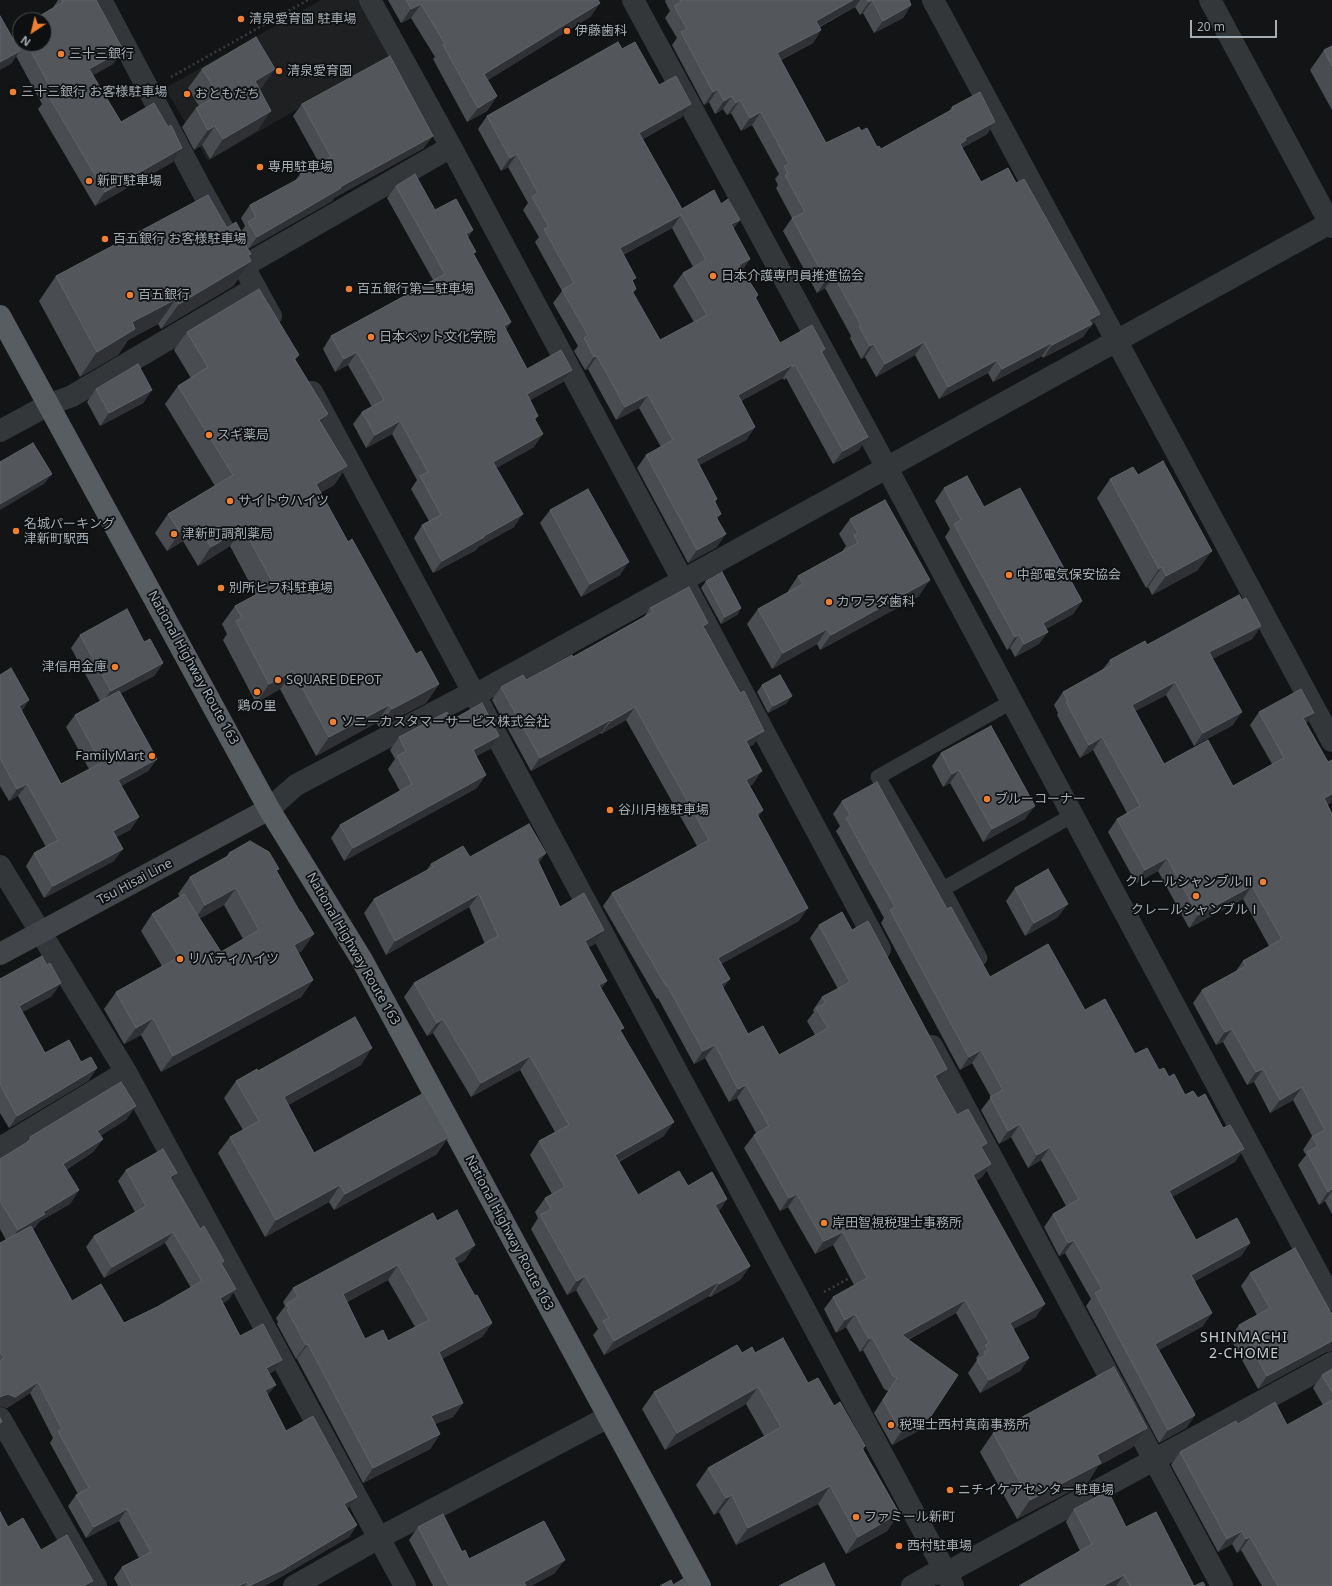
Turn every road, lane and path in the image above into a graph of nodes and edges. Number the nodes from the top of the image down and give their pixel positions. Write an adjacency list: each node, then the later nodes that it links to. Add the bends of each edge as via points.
1 (101, 0): 7 (street)
2 (308, 0): 7 (path)
3 (370, 0): 8 (street)
4 (633, 0): 18 (street)
5 (933, 0): 14 (street)
6 (1210, 0): 9 (street)
7 (148, 90): 10 (street)
8 (451, 147): 10 (street); 19 (street)
9 (1331, 224): 14 (street)
10 (244, 266): 11 (street)
11 (255, 288): 13 (street); 16 (street, via 72,396)
12 (0, 316): 16 (highway, National Highway Route 163)
13 (281, 336)
14 (1116, 341): 18 (street); 22 (street)
15 (303, 377): 20 (street)
16 (48, 405): 17 (street); 23 (highway, National Highway Route 163)
17 (0, 431)
18 (887, 468): 19 (street); 21 (street)
19 (683, 581): 20 (street, via 484,690); 30 (street)
20 (473, 692): 23 (street, via 296,785); 36 (street)
21 (1011, 702): 24 (street); 26 (lane, via 878,777)
22 (1332, 741)
23 (269, 809): 27 (main road, Tsu Hisai Line); 38 (highway, National Highway Route 163, via 362,960)
24 (1073, 815): 26 (lane); 35 (street)
25 (0, 866): 27 (street)
26 (943, 889): 29 (lane)
27 (41, 932): 28 (main road, Tsu Hisai Line); 32 (street)
28 (0, 954)
29 (980, 958)
30 (888, 965)
31 (922, 1028): 40 (street)
32 (126, 1072): 33 (street); 41 (street)
33 (0, 1148)
34 (856, 1274): 36 (path)
35 (1332, 1300)
36 (801, 1304): 42 (street)
37 (1332, 1363): 40 (street)
38 (608, 1417): 41 (street); 46 (highway, National Highway Route 163)
39 (0, 1418): 43 (street)
40 (1153, 1460): 42 (street); 48 (street)
41 (379, 1538): 44 (street); 45 (street)
42 (949, 1579): 47 (street, via 933,1574)
43 (96, 1586)
44 (294, 1586)
45 (405, 1586)
46 (700, 1586)
47 (912, 1586)
48 (1222, 1586)

